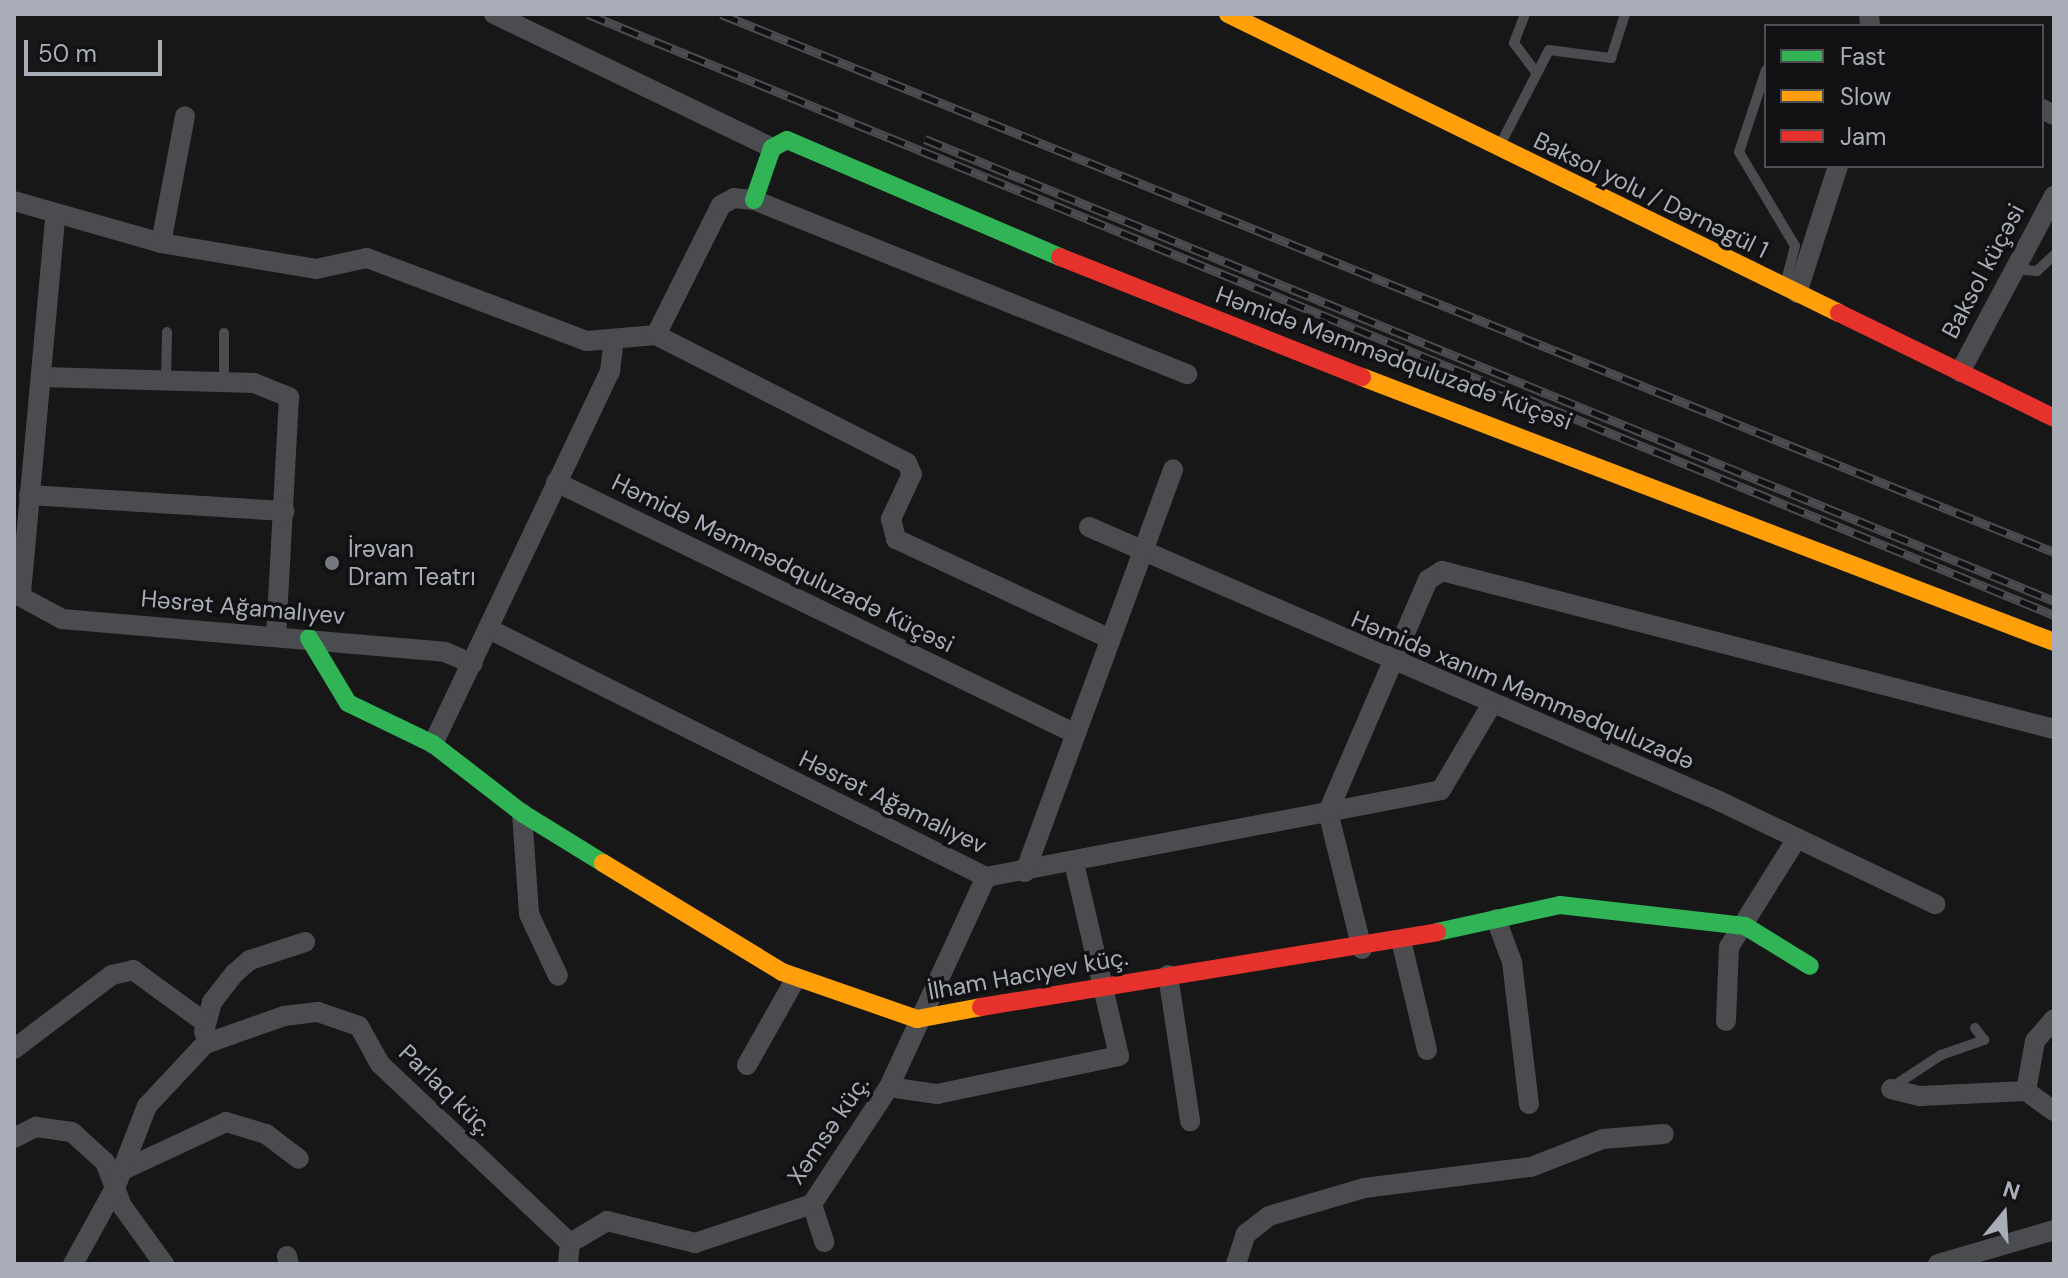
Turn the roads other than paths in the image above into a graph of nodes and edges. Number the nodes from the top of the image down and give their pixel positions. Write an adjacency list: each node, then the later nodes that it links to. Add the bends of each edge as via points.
1 (494, 14): 9 (street)
2 (1228, 14): 8 (street, Baksol yolu / Dərnəgül 1)
3 (1525, 14): 5 (lane, via 1514,43)
4 (1625, 14): 5 (lane, via 1615,55 1559,47)
5 (1535, 71): 8 (lane)
6 (1764, 76): 18 (lane, via 1739,152 1795,246)
7 (185, 116): 15 (street)
8 (1499, 147): 18 (street, Baksol yolu / Dərnəgül 1)
9 (772, 148): 12 (street); 41 (street, Həmidə Məmmədquluzadə Küçəsi, via 787,140 809,146 1127,287)
10 (1837, 168): 18 (street)
11 (2054, 196): 17 (street, Baksol küçəsi)
12 (754, 200): 21 (street, via 721,205); 24 (street)
13 (14, 201): 14 (street)
14 (55, 217): 15 (street); 25 (street)
15 (161, 243): 22 (street, via 316,269 367,258 573,337)
16 (2054, 255): 17 (lane, via 2037,271)
17 (2010, 268): 23 (street, Baksol küçəsi)
18 (1790, 290): 23 (street, Baksol yolu / Dərnəgül 1)
19 (167, 332): 26 (lane)
20 (224, 333): 27 (lane)
21 (656, 335): 22 (street); 40 (street, via 907,463 912,474 891,519 896,539)
22 (614, 340): 31 (street, via 610,371)
23 (1960, 372): 29 (street, Baksol yolu / Dərnəgül 1)
24 (1187, 374)
25 (43, 377): 26 (street); 28 (street)
26 (166, 380): 27 (street)
27 (224, 382): 33 (street, via 254,383 289,397)
28 (24, 418): 32 (street)
29 (2054, 418)
30 (1173, 469): 35 (street)
31 (556, 482): 37 (street); 46 (street, Həmidə Məmmədquluzadə Küçəsi)
32 (29, 495): 33 (street); 36 (street)
33 (285, 511): 38 (street)
34 (1089, 527): 35 (street, Həmidə xanım Məmmədquluzadə)
35 (1139, 550): 40 (street); 42 (street, Həmidə xanım Məmmədquluzadə)
36 (17, 593): 38 (street, Həsrət Ağamalıyev, via 62,619)
37 (491, 630): 43 (street); 53 (street, Həsrət Ağamalıyev)
38 (276, 636): 39 (street, Həsrət Ağamalıyev)
39 (309, 638): 43 (street, Həsrət Ağamalıyev, via 445,652); 47 (street, İlham Hacıyev küç., via 348,703)
40 (1108, 638): 46 (street)
41 (2054, 642)
42 (1389, 663): 44 (street, Həmidə xanım Məmmədquluzadə); 45 (street, via 1428,580 1461,573); 48 (street)
43 (473, 664): 47 (street)
44 (1490, 707): 48 (street, Həsrət Ağamalıyev, via 1441,790); 50 (street, Həmidə xanım Məmmədquluzadə)
45 (2054, 729)
46 (1074, 733): 52 (street)
47 (433, 744): 49 (street, İlham Hacıyev küç.)
48 (1328, 812): 51 (street, Həsrət Ağamalıyev); 59 (street)
49 (522, 813): 62 (street, via 529,914); 63 (street, İlham Hacıyev küç.)
50 (1797, 838): 54 (street, Həmidə xanım Məmmədquluzadə); 56 (street)
51 (1074, 862): 52 (street, Həsrət Ağamalıyev); 64 (street)
52 (1025, 872): 53 (street, Həsrət Ağamalıyev)
53 (986, 877): 65 (street, Xəmsə küç.)
54 (1935, 904)
55 (1496, 919): 56 (street, İlham Hacıyev küç., via 1560,905); 57 (street, İlham Hacıyev küç.); 77 (street, via 1512,962)
56 (1745, 926): 60 (street, İlham Hacıyev küç.); 68 (street, via 1729,947)
57 (1401, 940): 59 (street, İlham Hacıyev küç.); 72 (street)
58 (305, 942): 67 (street, via 250,960)
59 (1362, 949): 61 (street, İlham Hacıyev küç.)
60 (1810, 966)
61 (1168, 975): 64 (street, İlham Hacıyev küç.); 79 (street)
62 (558, 976)
63 (796, 978): 65 (street, İlham Hacıyev küç.); 73 (street)
64 (1103, 983): 65 (street, İlham Hacıyev küç.); 74 (street, via 1119,1056 937,1094)
65 (917, 1019): 74 (street, Xəmsə küç.)
66 (2054, 1019): 76 (street, via 2035,1041)
67 (203, 1021): 70 (street); 71 (street, via 133,970 112,975)
68 (1726, 1021)
69 (1975, 1028): 75 (lane, via 1984,1040 1941,1055)
70 (205, 1044): 83 (street, Parlaq küç., via 147,1106); 87 (street, Parlaq küç., via 284,1016 342,1015 359,1026 380,1064)
71 (14, 1049)
72 (1427, 1050)
73 (747, 1065)
74 (889, 1087): 84 (street, Xəmsə küç.)
75 (1891, 1089): 76 (street, via 1920,1096)
76 (2026, 1091): 78 (street)
77 (1529, 1104)
78 (2054, 1111)
79 (1190, 1121)
80 (1664, 1134): 91 (street, via 1603,1139 1531,1167 1364,1188 1282,1212 1246,1234)
81 (14, 1138): 83 (street, via 36,1127 72,1132)
82 (299, 1159): 83 (street, via 266,1134 226,1122)
83 (118, 1180): 88 (street, Parlaq küç.); 89 (street)
84 (812, 1204): 86 (street); 87 (street, Xəmsə küç., via 695,1243 607,1221)
85 (2054, 1230): 92 (street)
86 (824, 1242)
87 (570, 1243): 90 (street)
88 (73, 1264)
89 (164, 1264)
90 (568, 1264)
91 (1236, 1264)
92 (1938, 1264)

